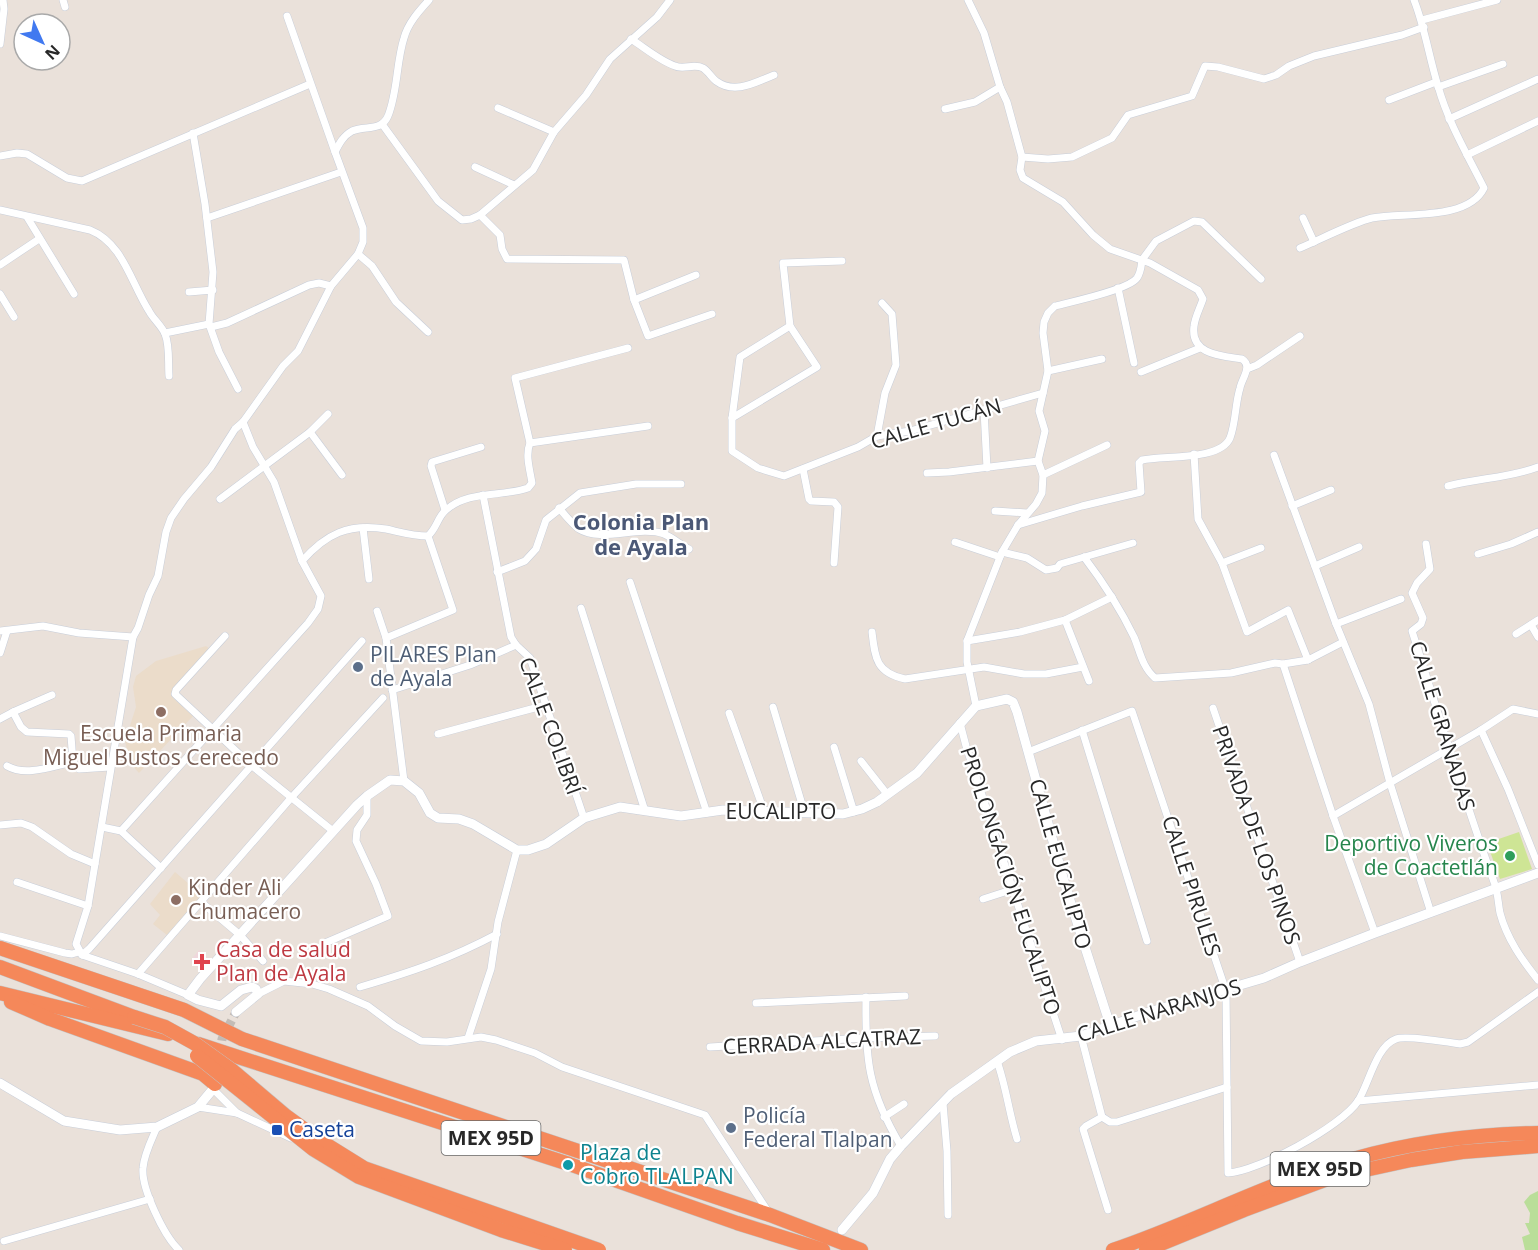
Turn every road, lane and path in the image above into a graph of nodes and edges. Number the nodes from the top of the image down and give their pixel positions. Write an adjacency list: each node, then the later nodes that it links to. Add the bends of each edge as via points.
1 (3, 0): 10 (street)
2 (429, 0): 22 (street, via 404,36 388,117)
3 (670, 0): 9 (street)
4 (968, 0): 16 (street, via 984,33)
5 (1414, 0): 8 (street)
6 (1497, 0): 8 (street)
7 (287, 16): 14 (street)
8 (1423, 23): 15 (street); 28 (street, via 1402,35 1314,56 1264,79 1205,66 1192,96 1128,115 1112,138 1088,150 1072,157)
9 (631, 39): 12 (street, via 673,66 704,68 729,87 743,87); 23 (street, via 610,59)
10 (0, 44)
11 (1503, 64): 15 (street)
12 (774, 75)
13 (1538, 80): 20 (street)
14 (310, 84): 24 (street); 25 (street)
15 (1437, 84): 17 (street); 20 (street)
16 (1000, 87): 19 (street, via 975,102); 28 (street)
17 (1389, 100)
18 (498, 108): 23 (street)
19 (945, 110)
20 (1449, 119): 26 (street)
21 (1538, 121): 26 (street)
22 (382, 124): 25 (street, via 351,132); 33 (street, via 425,184 450,211 462,220)
23 (554, 132): 31 (street, via 533,170)
24 (193, 133): 27 (street, via 82,181 67,178 27,154); 35 (street)
25 (334, 152): 30 (street)
26 (1467, 155): 38 (street, via 1484,188 1480,196 1453,210 1371,218)
27 (0, 156)
28 (1022, 157): 41 (street, via 1023,178 1063,202 1110,249)
29 (475, 166): 31 (street)
30 (341, 172): 35 (street); 40 (street, via 363,228)
31 (514, 185): 33 (street)
32 (0, 210): 34 (street)
33 (480, 215): 52 (street, via 500,235 507,259 624,260)
34 (27, 217): 37 (street); 59 (street, via 101,234 120,255 149,312)
35 (207, 218): 48 (street)
36 (1303, 218): 38 (street)
37 (39, 239): 43 (street); 51 (street)
38 (1314, 242): 39 (street)
39 (1300, 248)
40 (358, 254): 46 (street); 58 (street, via 372,266 396,302)
41 (1142, 260): 45 (street, via 1156,241 1194,221 1202,222); 47 (street, via 1135,280); 62 (street, via 1202,294 1194,325 1195,341)
42 (842, 261): 57 (street, via 783,263)
43 (0, 265)
44 (696, 275): 52 (street)
45 (1261, 279)
46 (331, 286): 56 (street, via 309,285 227,323); 74 (street, via 298,351)
47 (1118, 288): 64 (street); 66 (street, via 1055,306 1048,313 1043,333)
48 (213, 290): 49 (street); 56 (street)
49 (189, 292)
50 (0, 294): 55 (street)
51 (74, 294)
52 (634, 300): 54 (street, via 645,334 650,337)
53 (882, 303): 77 (street, via 892,314 896,365 885,393)
54 (712, 314)
55 (14, 317)
56 (210, 326): 59 (street); 69 (street)
57 (790, 326): 73 (street, via 740,357); 73 (street, via 817,367)
58 (428, 332)
59 (165, 333): 68 (street)
60 (1300, 336): 65 (street)
61 (628, 348): 78 (street, via 515,378)
62 (1200, 348): 65 (street, via 1242,359 1248,364); 67 (street)
63 (1102, 359): 66 (street)
64 (1134, 363)
65 (1247, 369): 81 (street, via 1227,444 1218,451)
66 (1048, 371): 70 (street)
67 (1142, 372)
68 (169, 376)
69 (238, 389)
70 (1043, 393): 71 (street, CALLE TUCÁN); 83 (street, via 1039,411 1045,431)
71 (984, 410): 77 (street, CALLE TUCÁN); 86 (street)
72 (328, 414): 76 (street)
73 (732, 418): 87 (street, CALLE TUCÁN, via 732,451 784,476)
74 (243, 422): 84 (street); 132 (street, via 171,518 158,576)
75 (648, 426): 78 (street)
76 (310, 432): 84 (street); 89 (street)
77 (877, 436): 87 (street, CALLE TUCÁN)
78 (530, 443): 94 (street, via 532,483 528,488)
79 (1107, 446): 90 (street)
80 (481, 447): 98 (street, via 432,462)
81 (1194, 454): 101 (street, via 1142,460 1141,492); 116 (street, via 1198,519)
82 (1274, 455): 96 (street)
83 (1038, 461): 86 (street); 90 (street)
84 (265, 467): 95 (street); 114 (street)
85 (1538, 467): 92 (street, via 1517,475)
86 (987, 468): 88 (street)
87 (803, 469): 115 (street, via 809,499 834,502 838,507)
88 (927, 472)
89 (342, 475)
90 (1043, 475): 100 (street, via 1042,493)
91 (681, 483): 97 (street, via 604,488 580,493)
92 (1448, 486)
93 (1331, 490): 96 (street)
94 (483, 495): 98 (street); 118 (street, CALLE COLIBRÍ)
95 (220, 500)
96 (1292, 506): 117 (street)
97 (559, 508): 110 (street, via 586,532 664,534); 118 (street, via 546,520 536,549 525,561)
98 (445, 510): 104 (street)
99 (995, 511): 100 (street)
100 (1027, 513): 101 (street)
101 (1017, 525): 112 (street)
102 (363, 528): 104 (street); 114 (street, via 328,536); 119 (street)
103 (1538, 532): 111 (street)
104 (428, 537): 134 (street, via 453,610)
105 (955, 542): 112 (street)
106 (1133, 543): 113 (street)
107 (1426, 544): 162 (street, CALLE GRANADAS, via 1430,569 1412,593 1423,618 1412,631)
108 (1359, 547): 117 (street)
109 (1261, 548): 116 (street)
110 (689, 549)
111 (1478, 554)
112 (1001, 555): 113 (street, via 1027,558 1046,570); 136 (street)
113 (1084, 557): 121 (street)
114 (302, 561): 157 (street, via 321,596 318,609)
115 (834, 563)
116 (1222, 563): 140 (street, via 1247,632 1288,610)
117 (1315, 566): 127 (street)
118 (497, 572): 138 (street, CALLE COLIBRÍ)
119 (369, 579)
120 (630, 582): 178 (street)
121 (1112, 597): 125 (street); 141 (street, via 1146,669 1155,678 1231,673)
122 (1401, 599): 127 (street)
123 (581, 608): 174 (street)
124 (377, 611): 134 (street)
125 (1065, 620): 136 (street); 142 (street)
126 (1535, 623): 130 (street); 133 (street)
127 (1336, 624): 137 (street)
128 (4, 631): 132 (street, via 43,626); 139 (street)
129 (872, 632): 143 (street, via 876,659 893,676 905,680)
130 (1516, 634)
131 (225, 636): 157 (street, via 176,690)
132 (133, 637): 168 (street)
133 (1538, 637)
134 (386, 638): 145 (street)
135 (362, 641): 166 (street)
136 (967, 641): 143 (street)
137 (1343, 642): 140 (street); 170 (street, via 1369,704)
138 (516, 645): 145 (street, via 470,665); 148 (street, CALLE COLIBRÍ, via 530,658)
139 (0, 653)
140 (1308, 660): 141 (street)
141 (1283, 664): 179 (street)
142 (1083, 667): 143 (street, via 1053,674); 144 (street)
143 (969, 669): 149 (street)
144 (1089, 681)
145 (392, 690): 169 (street)
146 (52, 695): 152 (street)
147 (383, 698): 173 (street)
148 (546, 705): 160 (street); 180 (street, CALLE COLIBRÍ)
149 (976, 706): 156 (street, EUCALIPTO); 163 (street, CALLE EUCALIPTO, via 1008,699 1013,702)
150 (772, 707): 176 (street)
151 (1212, 708): 206 (street, PRIVADA DE LOS PINOS)
152 (13, 712): 155 (street); 165 (street, via 27,732 69,734)
153 (729, 713): 175 (street)
154 (1538, 714): 159 (street, via 1513,709)
155 (0, 718)
156 (960, 723): 171 (street, EUCALIPTO, via 926,764); 192 (street, PROLONGACIÓN EUCALIPTO)
157 (212, 730): 166 (street); 183 (street)
158 (1082, 730): 163 (street); 201 (street); 211 (street, CALLE PIRULES, via 1132,711)
159 (1481, 730): 162 (street); 187 (street, CALLE GRANADAS)
160 (438, 734)
161 (834, 747): 177 (street)
162 (1450, 748): 170 (street); 191 (street, CALLE GRANADAS)
163 (1028, 752): 220 (street, CALLE EUCALIPTO)
164 (861, 761): 171 (street)
165 (74, 762): 167 (street, via 29,771); 168 (street, via 79,769)
166 (251, 765): 173 (street); 188 (street)
167 (7, 766)
168 (110, 767): 182 (street)
169 (404, 781): 172 (street, via 390,780); 185 (street, via 438,818 473,824)
170 (1390, 783): 179 (street); 196 (street)
171 (887, 794): 177 (street, EUCALIPTO)
172 (367, 796): 184 (street); 202 (street, via 367,815 357,830 356,841 388,916)
173 (291, 798): 184 (street); 194 (street)
174 (645, 811): 178 (street, EUCALIPTO, via 681,816); 180 (street, EUCALIPTO, via 621,807)
175 (764, 811): 176 (street, EUCALIPTO); 178 (street, EUCALIPTO)
176 (804, 811): 177 (street, EUCALIPTO)
177 (854, 812)
178 (707, 813)
179 (1333, 816): 197 (street)
180 (584, 818): 185 (street, EUCALIPTO, via 546,844)
181 (0, 825): 186 (street, via 21,823 32,827 71,854)
182 (102, 827): 183 (street); 186 (street)
183 (121, 831): 188 (street)
184 (333, 831): 199 (street)
185 (517, 850): 198 (street)
186 (95, 864): 195 (street)
187 (1538, 865)
188 (161, 868): 204 (street)
189 (1538, 873): 191 (street, CALLE NARANJOS)
190 (17, 882): 195 (street)
191 (1497, 889): 196 (street, CALLE NARANJOS); 209 (street, CALLE GRANADAS, via 1500,914 1509,937)
192 (1014, 890): 193 (street); 225 (street, PROLONGACIÓN EUCALIPTO)
193 (983, 899)
194 (201, 902): 199 (street); 208 (street)
195 (88, 906): 204 (street, via 76,944)
196 (1431, 913): 197 (street, CALLE NARANJOS)
197 (1375, 933): 206 (street, CALLE NARANJOS)
198 (497, 934): 210 (street, via 422,969); 223 (street, via 491,969)
199 (240, 935): 205 (street); 215 (street)
200 (0, 936): 204 (street, via 65,953)
201 (1148, 941)
202 (325, 943)
203 (0, 948): 248 (highway, MEX 95D, via 184,1010 242,1039)
204 (80, 953): 208 (street)
205 (263, 961)
206 (1300, 962): 211 (street, CALLE NARANJOS)
207 (0, 969): 226 (highway); 226 (highway, bridge, via 165,1027)
208 (138, 974): 215 (street)
209 (1538, 980)
210 (360, 987)
211 (1226, 991): 220 (street, CALLE NARANJOS); 232 (street, CALLE PIRULES)
212 (1538, 992): 233 (street, via 1468,1042 1398,1038 1388,1043)
213 (0, 993): 230 (highway, via 16,1005 203,1074); 256 (highway, MEX 95D, via 166,1033)
214 (258, 994): 215 (street, via 252,987 241,990 221,1006); 219 (street); 223 (street, via 284,981 312,984 357,1000 421,1041)
215 (188, 995)
216 (905, 996): 217 (street)
217 (866, 997): 218 (street); 224 (street)
218 (756, 1003)
219 (236, 1012)
220 (1110, 1025): 222 (street, CALLE NARANJOS)
221 (935, 1036): 224 (street, CERRADA ALCATRAZ)
222 (1081, 1036): 225 (street, CALLE NARANJOS); 239 (street)
223 (468, 1038): 248 (street, via 496,1040 705,1115)
224 (865, 1038): 227 (street, CERRADA ALCATRAZ); 238 (street, via 872,1082)
225 (1062, 1040): 228 (street, CALLE NARANJOS, via 1036,1041)
226 (192, 1047): 253 (highway, bridge, via 313,1149 359,1177); 255 (highway, bridge, via 233,1071 286,1116 364,1168)
227 (710, 1047)
228 (997, 1061): 234 (street, CALLE NARANJOS); 242 (street)
229 (0, 1083): 240 (street, via 64,1121 120,1130)
230 (215, 1084): 236 (street); 237 (street)
231 (1538, 1085): 233 (street)
232 (1227, 1087): 233 (street, CALLE PIRULES, via 1228,1173 1237,1173 1298,1146); 239 (street, via 1117,1122)
233 (1358, 1101)
234 (943, 1103): 243 (street, CALLE NARANJOS); 249 (street)
235 (904, 1104): 238 (street)
236 (198, 1107): 237 (street); 240 (street)
237 (237, 1113): 254 (street, via 337,1157)
238 (884, 1117): 243 (street)
239 (1102, 1117): 247 (street, via 1083,1130)
240 (157, 1127): 246 (street, via 143,1167)
241 (1538, 1134): 258 (highway, MEX 95D, via 1464,1137 1351,1159); 259 (highway, via 1455,1140 1362,1158)
242 (1017, 1139)
243 (901, 1146): 250 (street, CALLE NARANJOS, via 873,1193)
244 (1538, 1146): 260 (highway, MEX 95D, via 1431,1157 1333,1177)
245 (1538, 1152): 261 (highway, via 1450,1156 1360,1172 1311,1187)
246 (150, 1198): 251 (street); 252 (street)
247 (1108, 1210)
248 (770, 1215): 257 (highway, MEX 95D)
249 (948, 1215)
250 (842, 1230)
251 (4, 1241)
252 (179, 1250)
253 (565, 1250)
254 (591, 1250)
255 (599, 1250)
256 (823, 1250)
257 (861, 1250)
258 (1113, 1250)
259 (1120, 1250)
260 (1146, 1250)
261 (1151, 1250)

